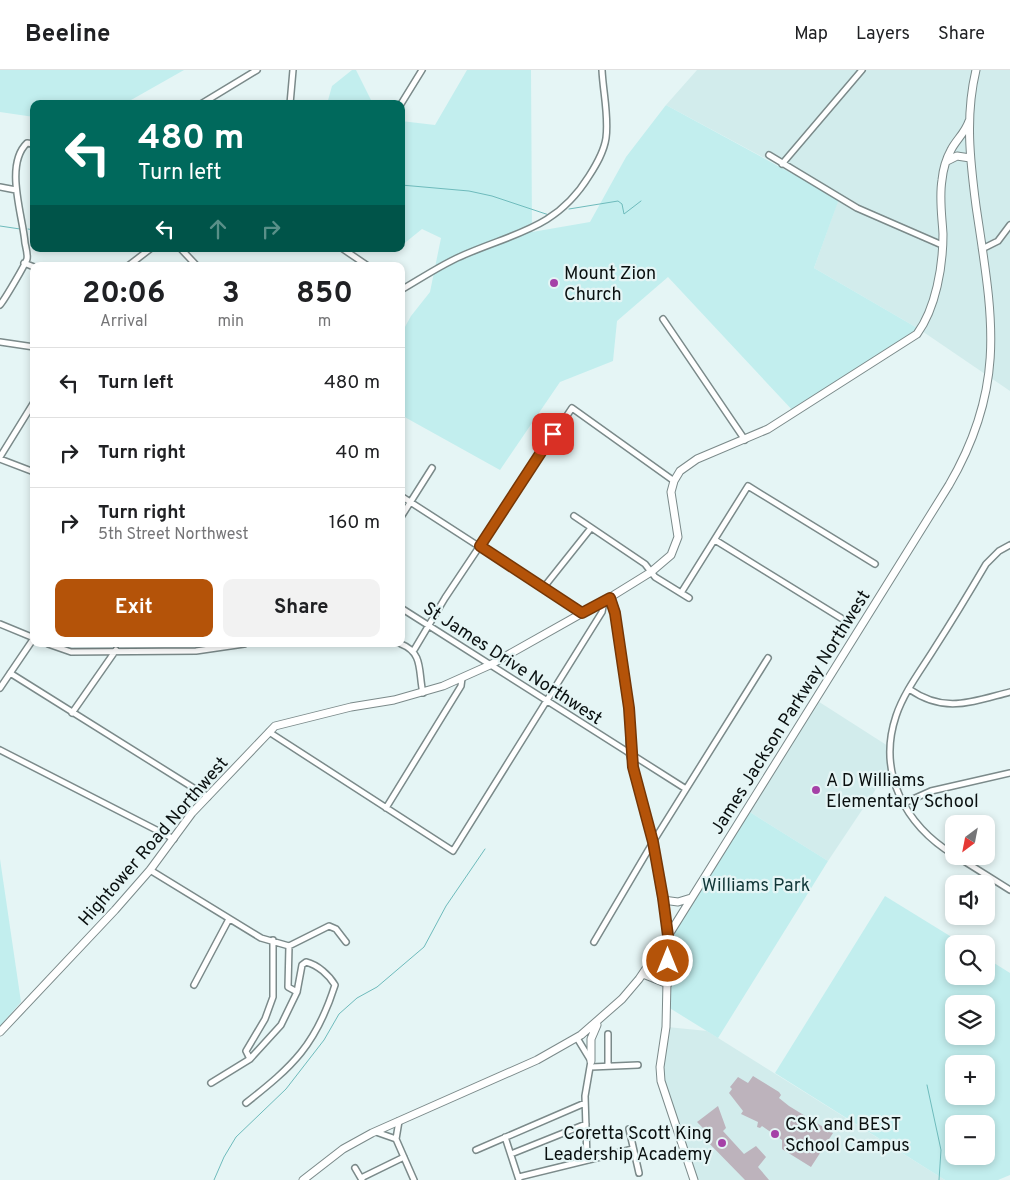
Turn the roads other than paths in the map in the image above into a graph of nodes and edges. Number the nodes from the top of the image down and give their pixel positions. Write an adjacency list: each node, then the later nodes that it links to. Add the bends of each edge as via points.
1 (257, 70): 7 (street)
2 (294, 70): 8 (street)
3 (422, 70): 9 (street)
4 (602, 70): 29 (street, via 604,145 586,180 567,205 552,218 456,258)
5 (862, 70): 15 (street)
6 (976, 70): 10 (street, James Jackson Parkway Northwest)
7 (208, 100)
8 (290, 100)
9 (403, 100)
10 (969, 121): 13 (street, James Jackson Parkway Northwest); 14 (street)
11 (30, 143): 17 (street, via 22,148 16,170)
12 (769, 155): 15 (street)
13 (969, 156): 14 (street); 20 (street, James Jackson Parkway Northwest)
14 (947, 159): 19 (street, via 940,200)
15 (782, 164): 19 (street, via 857,208)
16 (0, 187): 17 (street)
17 (16, 190): 27 (street, via 23,222 27,259)
18 (1010, 225): 20 (street, via 998,241)
19 (942, 245): 35 (street, via 932,300 917,334 768,429)
20 (982, 249): 92 (street, James Jackson Parkway Northwest, via 992,326 991,364 983,409 967,452)
21 (146, 252): 24 (street)
22 (184, 252): 25 (street)
23 (347, 252): 26 (street)
24 (133, 262)
25 (193, 262)
26 (362, 262)
27 (24, 264): 28 (street); 30 (street)
28 (30, 265)
29 (405, 288)
30 (0, 306)
31 (664, 319): 35 (street)
32 (0, 342): 33 (street)
33 (30, 346)
34 (30, 409): 36 (street)
35 (745, 440): 39 (street, via 697,459 680,471)
36 (0, 458): 38 (street)
37 (432, 468): 41 (street)
38 (30, 470)
39 (674, 481): 47 (street, via 572,408); 49 (street, Hightower Road Northwest, via 671,492 677,542 671,555)
40 (405, 498): 41 (street)
41 (411, 502): 42 (street); 47 (street)
42 (405, 511)
43 (574, 516): 44 (street)
44 (591, 528): 49 (street, via 645,564); 50 (street)
45 (714, 540): 48 (street, via 748,486); 51 (street); 56 (street)
46 (1010, 545): 73 (street, via 986,564)
47 (480, 546): 50 (street); 58 (street)
48 (875, 564)
49 (650, 572): 51 (street); 53 (street, Hightower Road Northwest)
50 (544, 587): 55 (street)
51 (681, 593): 52 (street)
52 (689, 598)
53 (607, 599): 55 (street, Hightower Road Northwest); 76 (street); 80 (street, via 615,613 629,708)
54 (405, 610): 58 (street, St James Drive Northwest)
55 (582, 613): 69 (street, Hightower Road Northwest)
56 (842, 618)
57 (0, 624): 59 (street)
58 (430, 626): 67 (street); 69 (street, St James Drive Northwest)
59 (30, 636)
60 (30, 644): 70 (street)
61 (405, 646): 67 (street)
62 (57, 647): 65 (street, via 71,652)
63 (127, 647): 66 (street)
64 (223, 647): 66 (street, via 196,651)
65 (116, 650): 66 (street); 77 (street)
66 (125, 650)
67 (414, 650): 75 (street)
68 (768, 658): 82 (street)
69 (490, 665): 71 (street, Hightower Road Northwest); 76 (street, St James Drive Northwest)
70 (10, 673): 72 (street); 77 (street)
71 (462, 678): 75 (street, Hightower Road Northwest); 85 (street, via 461,686)
72 (0, 688)
73 (909, 690): 74 (street, via 931,702 949,705); 84 (street, via 896,715 891,744 892,775)
74 (1010, 692)
75 (423, 693): 78 (street, Hightower Road Northwest, via 283,723)
76 (548, 702): 80 (street, St James Drive Northwest); 85 (street, via 453,851)
77 (72, 713): 83 (street)
78 (269, 732): 83 (street, Hightower Road Northwest); 85 (street)
79 (0, 750): 86 (street)
80 (630, 754): 82 (street, St James Drive Northwest); 87 (street)
81 (1010, 773): 84 (street, via 939,788)
82 (686, 788): 87 (street)
83 (208, 796): 86 (street, Hightower Road Northwest)
84 (902, 804): 88 (street, via 924,834)
85 (386, 808)
86 (174, 839): 90 (street, Hightower Road Northwest)
87 (653, 842): 93 (street); 98 (street)
88 (945, 849)
89 (970, 865): 91 (street)
90 (150, 870): 94 (street); 105 (street, Hightower Road Northwest)
91 (1010, 890)
92 (692, 898): 93 (street, via 678,902); 95 (street, James Jackson Parkway Northwest)
93 (663, 900): 95 (street)
94 (230, 919): 96 (street, via 261,938); 102 (street)
95 (668, 936): 100 (street, James Jackson Parkway Northwest); 101 (street)
96 (272, 940): 99 (street); 108 (street, via 273,998 246,1051)
97 (346, 942): 99 (street, via 336,929 329,926)
98 (594, 942)
99 (289, 946): 103 (street, via 288,987)
100 (643, 974): 101 (street); 104 (street, James Jackson Parkway Northwest)
101 (668, 984): 132 (street, via 661,1081)
102 (194, 985)
103 (297, 992): 108 (street, via 282,1025); 114 (street, via 302,965 306,962 317,967 335,985 318,1030 305,1050)
104 (600, 1020): 107 (street, James Jackson Parkway Northwest); 109 (street, via 590,1039)
105 (0, 1032)
106 (608, 1034): 111 (street)
107 (577, 1038): 109 (street); 115 (street, James Jackson Parkway Northwest, via 537,1060)
108 (250, 1059): 112 (street)
109 (591, 1064): 111 (street); 113 (street)
110 (638, 1065): 111 (street)
111 (608, 1066)
112 (210, 1083)
113 (585, 1103): 116 (street); 119 (street)
114 (246, 1104)
115 (399, 1121): 118 (street, James Jackson Parkway Northwest); 120 (street)
116 (586, 1124): 123 (street); 125 (street)
117 (629, 1129): 121 (street)
118 (374, 1132): 120 (street); 130 (street, James Jackson Parkway Northwest, via 343,1148)
119 (506, 1138): 122 (street); 123 (street)
120 (396, 1139): 124 (street)
121 (633, 1149): 125 (street); 127 (street)
122 (476, 1150)
123 (512, 1154): 128 (street)
124 (404, 1157): 129 (street); 131 (street)
125 (587, 1160): 128 (street)
126 (355, 1168): 129 (street)
127 (639, 1173)
128 (519, 1178)
129 (361, 1179)
130 (303, 1180)
131 (414, 1180)
132 (694, 1180)

